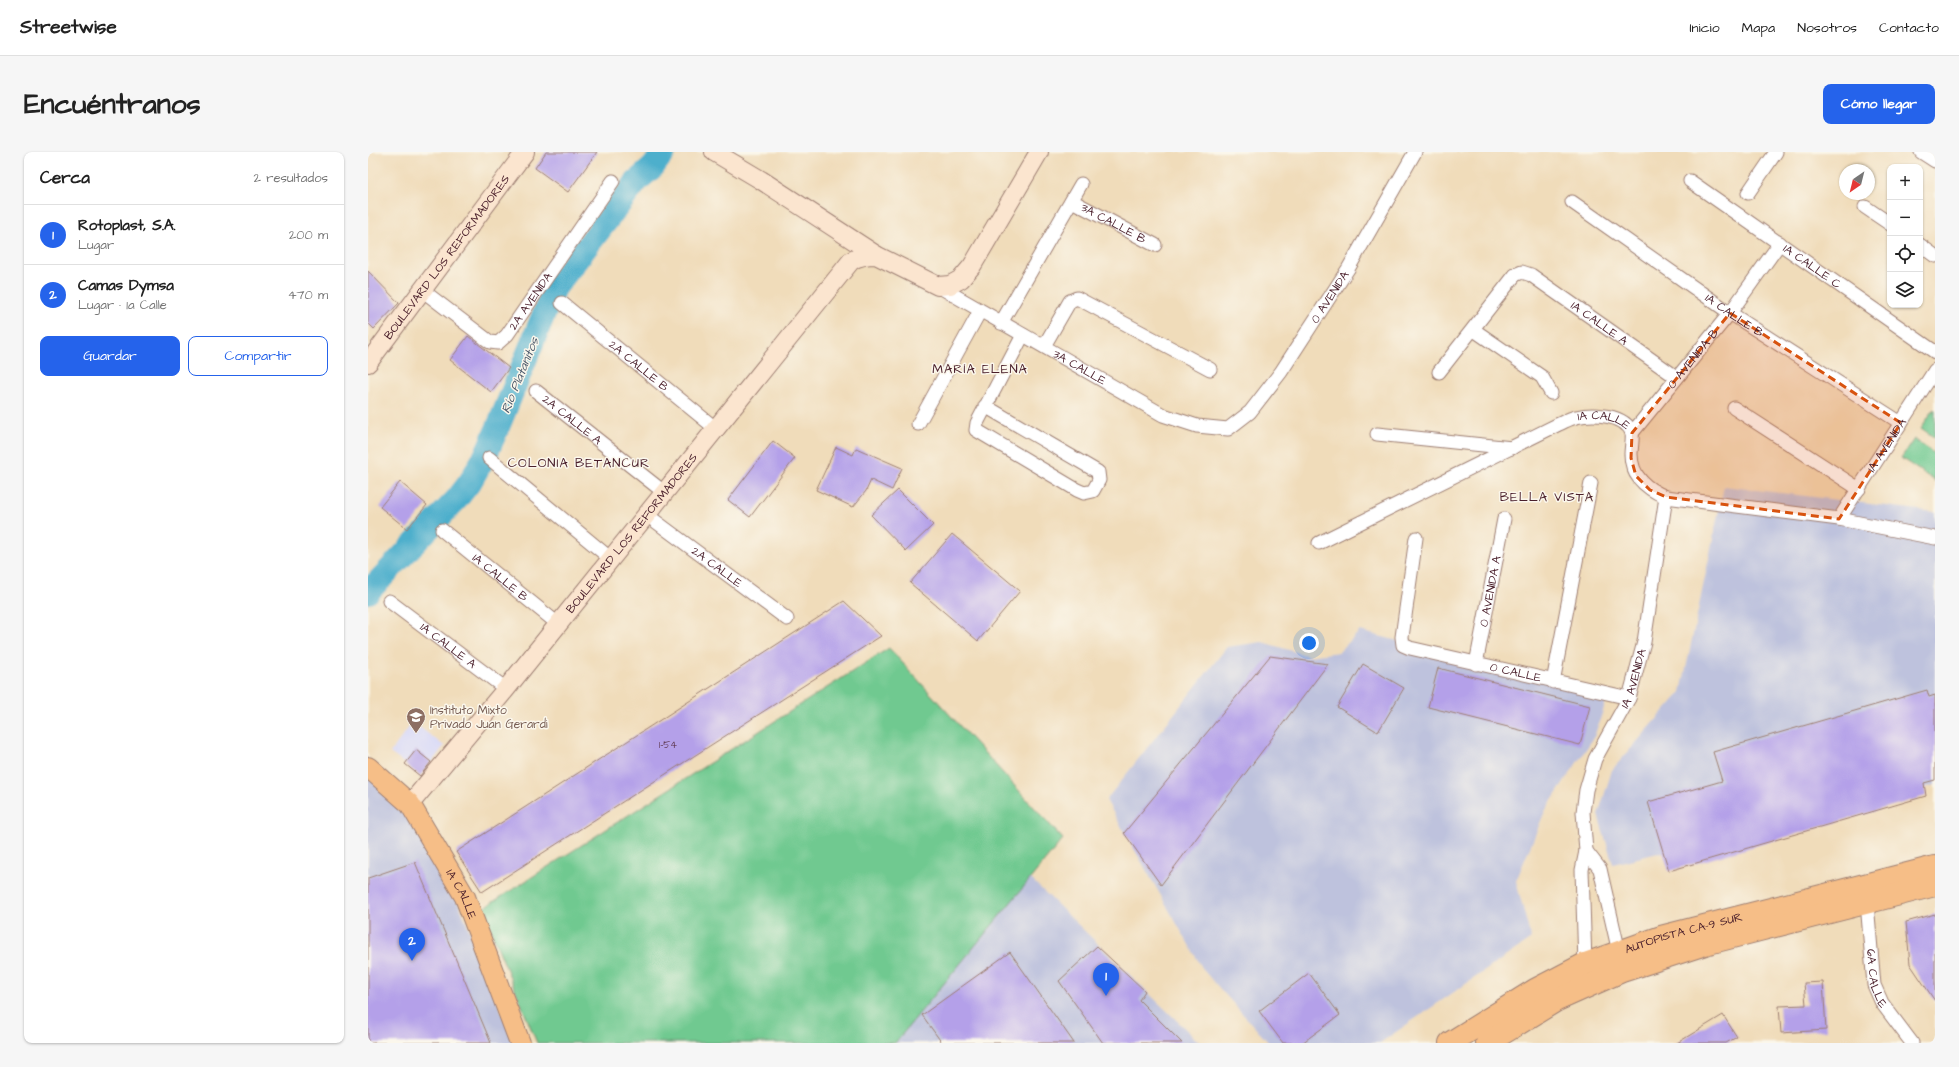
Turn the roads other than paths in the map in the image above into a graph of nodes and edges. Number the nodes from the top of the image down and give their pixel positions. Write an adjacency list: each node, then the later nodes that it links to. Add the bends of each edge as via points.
1 (525, 152): 24 (main road, BOULEVARD LOS REFORMADORES)
2 (714, 152): 16 (main road)
3 (1039, 152): 23 (main road, via 972,266 961,279 950,285)
4 (1415, 152): 46 (street, 0 AVENIDA, via 1348,269 1281,372 1250,412)
5 (1776, 152): 11 (street)
6 (1921, 152): 7 (street)
7 (1935, 161)
8 (613, 181): 24 (street, 2A AVENIDA, via 507,335 498,342 490,342)
9 (1690, 181): 17 (street, 1A CALLE C)
10 (1081, 184): 12 (street)
11 (1748, 193)
12 (1072, 201): 18 (street, 3A CALLE B); 28 (street)
13 (1572, 202): 27 (street, 1A CALLE B)
14 (1865, 207): 15 (street)
15 (1887, 222)
16 (848, 238): 20 (main road); 22 (main road)
17 (1780, 243): 27 (street, 0 AVENIDA B); 32 (street, 1A CALLE C)
18 (1155, 245)
19 (1923, 247): 21 (street)
20 (876, 255): 22 (main road); 23 (main road)
21 (1935, 256)
22 (851, 261): 45 (main road, BOULEVARD LOS REFORMADORES)
23 (938, 286): 26 (street, 3A CALLE)
24 (422, 290): 33 (main road, BOULEVARD LOS REFORMADORES)
25 (562, 303): 45 (street, 2A CALLE B)
26 (980, 311): 28 (street, 3A CALLE); 44 (street)
27 (1730, 313): 37 (street, 0 AVENIDA B); 43 (street, 1A CALLE B)
28 (1001, 323): 30 (street, 3A CALLE)
29 (1474, 330): 36 (street); 37 (street, 1A CALLE A, via 1515,275 1522,272 1531,275); 40 (street, via 1542,377)
30 (1023, 335): 31 (street, 3A CALLE); 41 (street)
31 (1044, 346): 34 (street, via 1070,301 1077,298); 46 (street, 3A CALLE, via 1163,415 1197,426)
32 (1935, 352)
33 (368, 363)
34 (1210, 369)
35 (1935, 370): 38 (street, 1A AVENIDA)
36 (1439, 372)
37 (1676, 377): 47 (street, 0 AVENIDA B)
38 (1931, 386): 43 (street, 1A AVENIDA)
39 (536, 391): 53 (street, 2A CALLE A)
40 (1551, 394)
41 (985, 406): 41 (street, via 1098,472 1099,480 1093,491 1077,490 981,434 976,430)
42 (1734, 408): 52 (street)
43 (1901, 423): 52 (street, 1A AVENIDA)
44 (918, 424)
45 (715, 428): 53 (main road, BOULEVARD LOS REFORMADORES)
46 (1228, 429)
47 (1632, 433): 49 (street, 1A CALLE, via 1625,423 1616,418 1576,417); 54 (street, 1A CALLE, via 1631,458 1636,476 1650,490)
48 (1377, 434): 49 (street)
49 (1513, 448): 61 (street, 1A CALLE)
50 (489, 458): 62 (street)
51 (1591, 484): 67 (street)
52 (1859, 489): 57 (street, 1A AVENIDA)
53 (665, 493): 55 (main road, BOULEVARD LOS REFORMADORES)
54 (1666, 497): 57 (street, 1A CALLE); 69 (street, 1A AVENIDA, via 1644,642)
55 (647, 515): 62 (main road, BOULEVARD LOS REFORMADORES); 64 (street, 2A CALLE)
56 (1504, 519): 66 (street, 0 AVENIDA A)
57 (1839, 519): 60 (street, 1A CALLE)
58 (442, 530): 65 (street, 1A CALLE B)
59 (1416, 538): 66 (street, 0 CALLE, via 1403,645)
60 (1935, 538)
61 (1319, 543)
62 (611, 559): 65 (main road, BOULEVARD LOS REFORMADORES)
63 (389, 601): 68 (street, 1A CALLE A)
64 (787, 619)
65 (558, 624): 68 (main road, BOULEVARD LOS REFORMADORES)
66 (1476, 664): 67 (street, 0 CALLE)
67 (1553, 682): 69 (street, 0 CALLE)
68 (506, 689): 71 (main road, BOULEVARD LOS REFORMADORES)
69 (1629, 698): 72 (street, 1A AVENIDA, via 1595,760 1586,790 1582,812)
70 (368, 767): 71 (main road, 1A CALLE)
71 (410, 804): 78 (main road, 1A CALLE, via 465,897)
72 (1586, 851): 76 (street, via 1600,869); 77 (street, 1A AVENIDA, via 1582,870)
73 (1935, 867): 76 (highway, AUTOPISTA CA-9 SUR, via 1661,937)
74 (1935, 885): 75 (highway, AUTOPISTA CA-9 SUR)
75 (1867, 903): 80 (highway, AUTOPISTA CA-9 SUR, via 1705,944 1622,971 1557,1000); 81 (street, 6A CALLE, via 1874,986 1882,1003)
76 (1619, 952): 77 (highway, AUTOPISTA CA-9 SUR)
77 (1585, 964): 79 (highway, AUTOPISTA CA-9 SUR, via 1535,990)
78 (520, 1043)
79 (1450, 1043)
80 (1487, 1043)
81 (1912, 1043)

